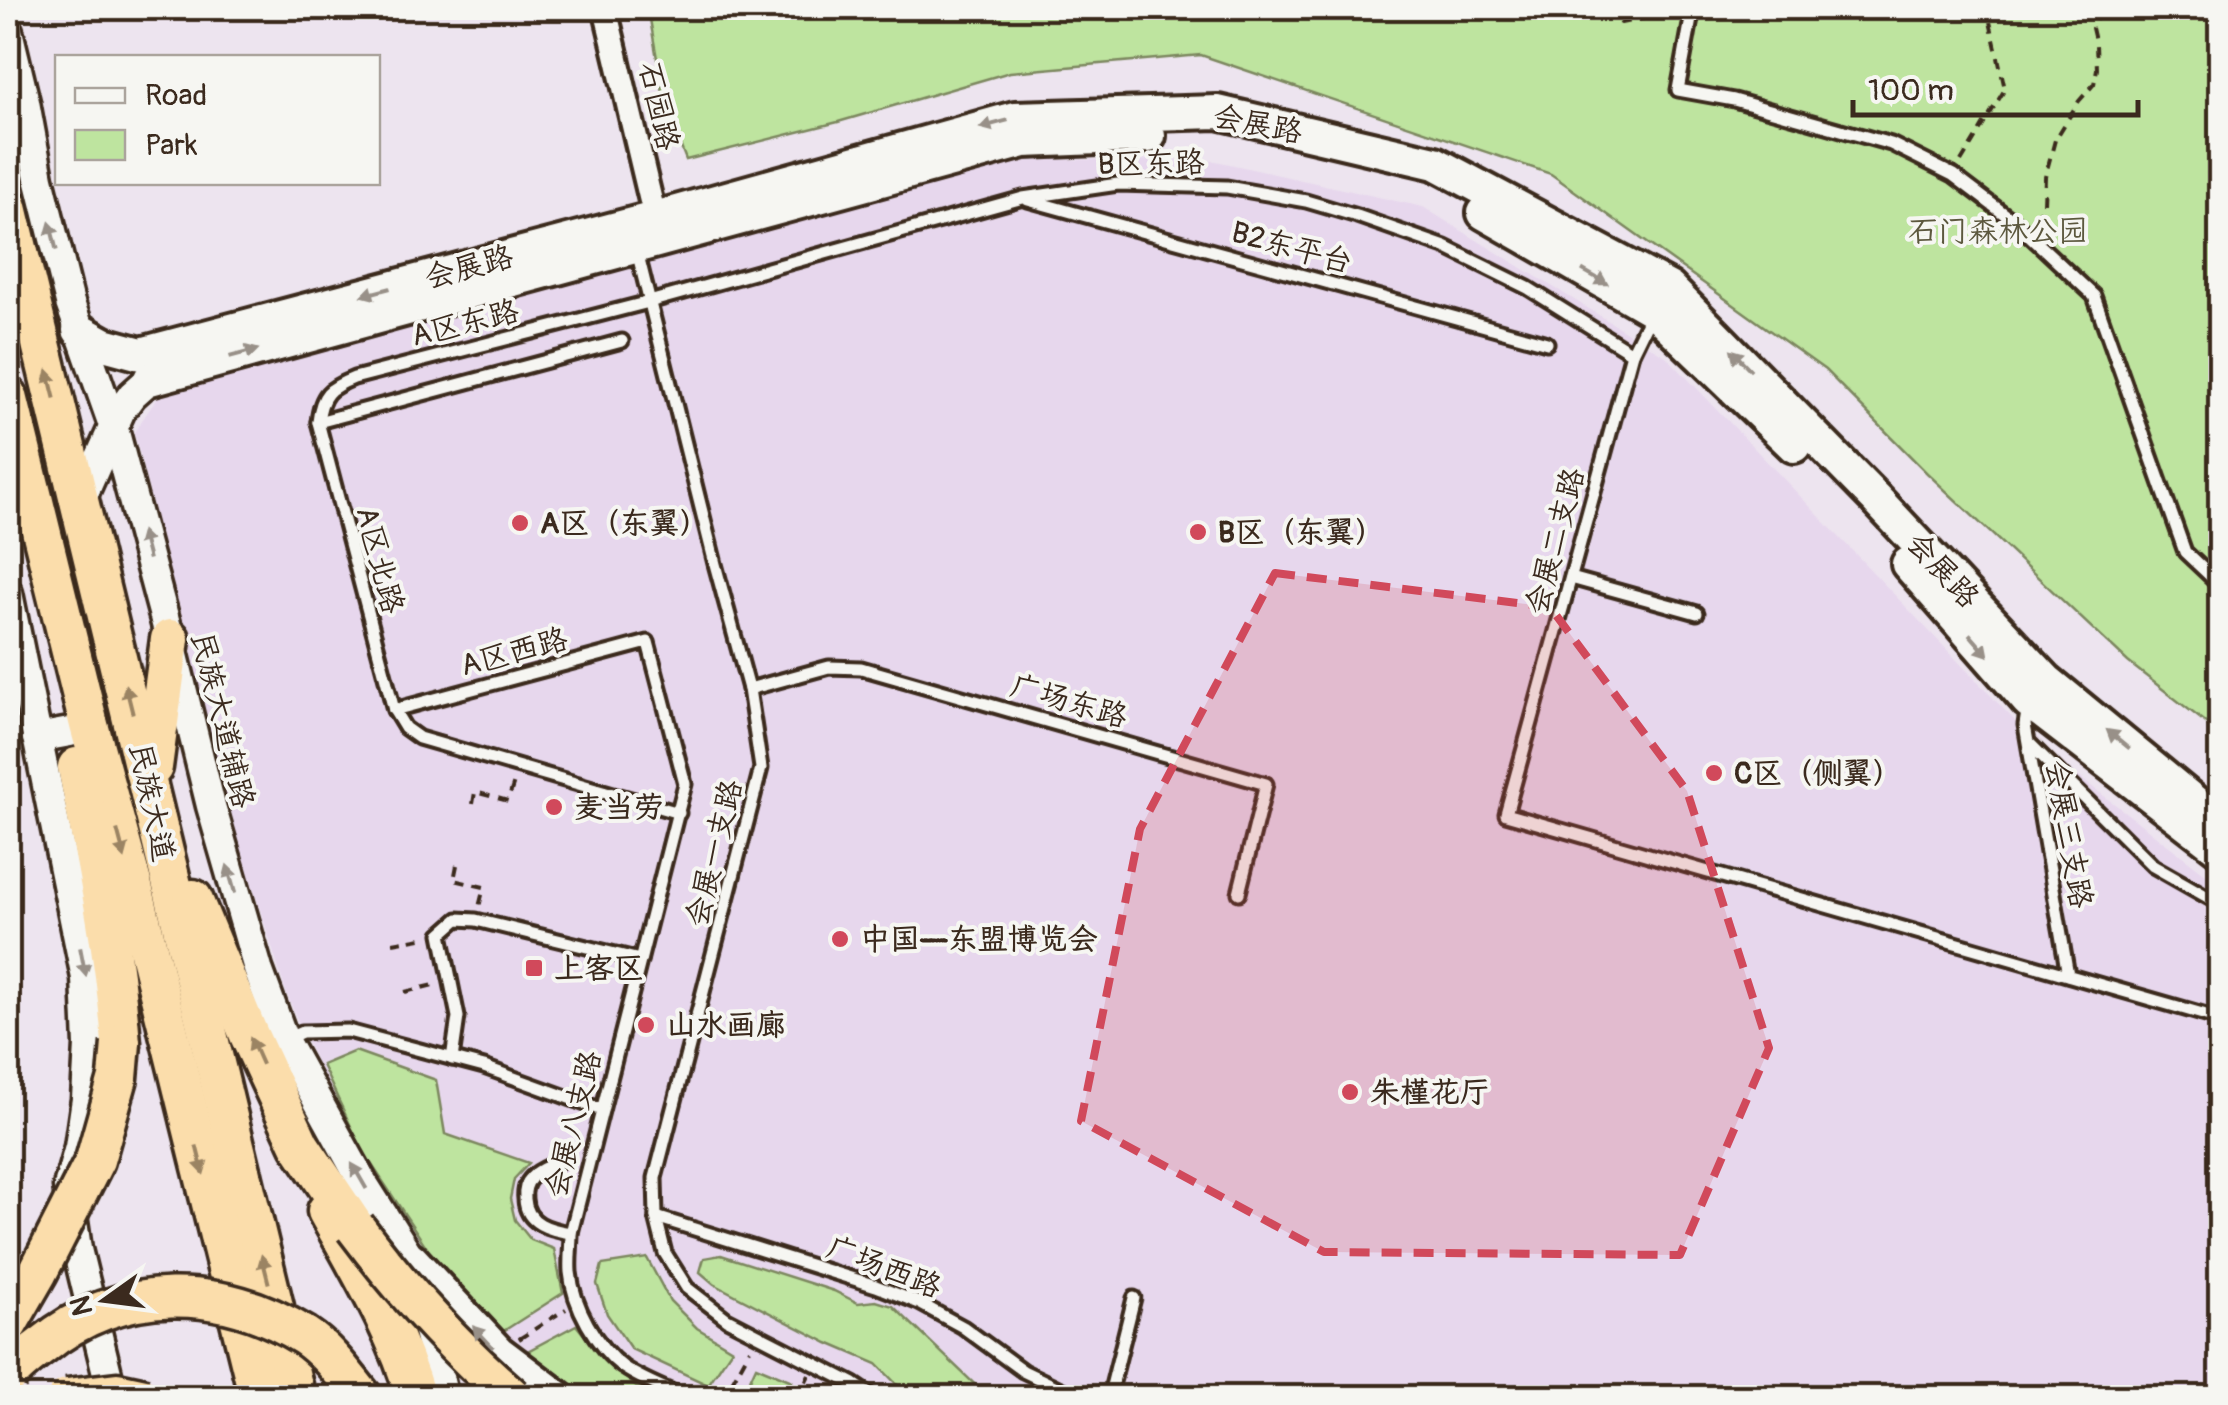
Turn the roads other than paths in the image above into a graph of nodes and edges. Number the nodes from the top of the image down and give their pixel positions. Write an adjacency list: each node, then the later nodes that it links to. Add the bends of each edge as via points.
1 (605, 8): 6 (street, 石园路)
2 (1693, 8): 23 (lane, via 1678,90 1891,144 1953,175 2094,296 2185,552)
3 (8, 31): 11 (street, 民族大道辅路, one-way to 3)
4 (1024, 198): 10 (lane, B区东路); 13 (lane, B2东平台); 14 (lane, B区东路, via 1118,184 1227,186 1306,202 1446,248 1528,288)
5 (8, 207): 8 (highway, 民族大道)
6 (655, 218): 7 (lane); 9 (main road, 会展路, one-way to 6, via 1435,162 1218,112 1015,118); 15 (main road, 会展路, one-way to 15)
7 (636, 246): 9 (main road, 会展路, one-way to 9, via 1024,141 1216,134 1431,183); 10 (lane, 会展一支路); 15 (main road, 会展路, one-way to 7)
8 (24, 275): 11 (street); 20 (highway, 民族大道, one-way to 8)
9 (1661, 299): 14 (lane, 会展二支路); 29 (main road, 会展路, one-way to 29); 35 (main road, 会展路, one-way to 9, via 2046,680 1875,498)
10 (649, 302): 17 (lane, A区东路, via 354,378 332,387); 28 (lane, 会展一支路)
11 (79, 330): 15 (main road); 18 (street, 民族大道辅路)
12 (622, 340): 17 (lane)
13 (1547, 343)
14 (1632, 353): 22 (lane, 会展二支路)
15 (145, 366): 18 (street)
16 (8, 396): 21 (highway, 民族大道)
17 (318, 422): 30 (lane, A区北路)
18 (113, 426): 20 (street); 26 (street, 民族大道辅路, one-way to 18)
19 (8, 487): 21 (street)
20 (80, 502): 33 (highway, 民族大道, one-way to 20)
21 (36, 512): 31 (highway); 50 (highway, 民族大道, one-way to 50)
22 (1571, 578): 25 (lane); 40 (lane, 会展二支路, via 1506,814)
23 (2220, 585)
24 (8, 592): 31 (street)
25 (1697, 613)
26 (170, 639): 33 (highway); 42 (street, 民族大道辅路, one-way to 26, via 234,888)
27 (648, 642): 30 (lane, A区西路); 34 (lane, 会展八支路, via 685,784)
28 (749, 690): 37 (lane, 广场东路, via 829,667 861,668 1266,784); 47 (lane, 会展一支路, via 762,768 655,1178)
29 (2028, 701): 32 (lane, 会展三支路); 36 (main road, 会展路)
30 (394, 710): 34 (lane, via 419,738)
31 (54, 735): 46 (street, one-way to 46, via 89,1046 79,1148); 54 (highway, bridge, via 109,930 121,1043 95,1160)
32 (2028, 742): 38 (lane, via 2153,866); 40 (lane, 会展三支路)
33 (150, 794): 48 (highway, one-way to 33, via 249,1035); 61 (highway, 民族大道, one-way to 33)
34 (679, 813): 39 (lane, 会展八支路)
35 (2220, 823)
36 (2220, 848)
37 (1239, 893)
38 (2220, 904)
39 (640, 960): 43 (lane, via 458,919 441,934 458,1017); 44 (lane, 会展八支路)
40 (2068, 975): 41 (lane)
41 (2220, 1020)
42 (284, 1040): 43 (lane, via 302,1032 348,1031); 51 (street, 民族大道辅路, one-way to 42)
43 (452, 1059): 44 (lane)
44 (602, 1110): 49 (lane, 会展八支路)
45 (560, 1161): 49 (lane, via 528,1180 526,1208 534,1222)
46 (68, 1187): 53 (main road); 57 (street)
47 (656, 1217): 68 (lane, 会展一支路, via 665,1253 687,1288 727,1319); 69 (lane, 广场西路, via 919,1303)
48 (347, 1231): 63 (highway); 65 (highway, bridge)
49 (571, 1232): 67 (lane, 会展八支路, via 576,1302 596,1337 622,1366)
50 (224, 1256): 59 (highway); 60 (highway, 民族大道)
51 (411, 1259): 64 (street, 民族大道辅路); 66 (main road, one-way to 51, via 498,1352)
52 (1134, 1298): 70 (lane)
53 (8, 1301)
54 (8, 1324)
55 (8, 1376): 62 (highway, bridge, via 81,1318 112,1305 172,1296 254,1311 308,1338)
56 (67, 1398): 58 (highway, bridge, via 117,1392)
57 (113, 1398)
58 (145, 1398)
59 (248, 1398)
60 (258, 1398)
61 (296, 1398)
62 (363, 1398)
63 (416, 1398)
64 (444, 1398)
65 (513, 1398)
66 (559, 1398)
67 (687, 1398)
68 (875, 1398)
69 (1079, 1398)
70 (1109, 1398)

